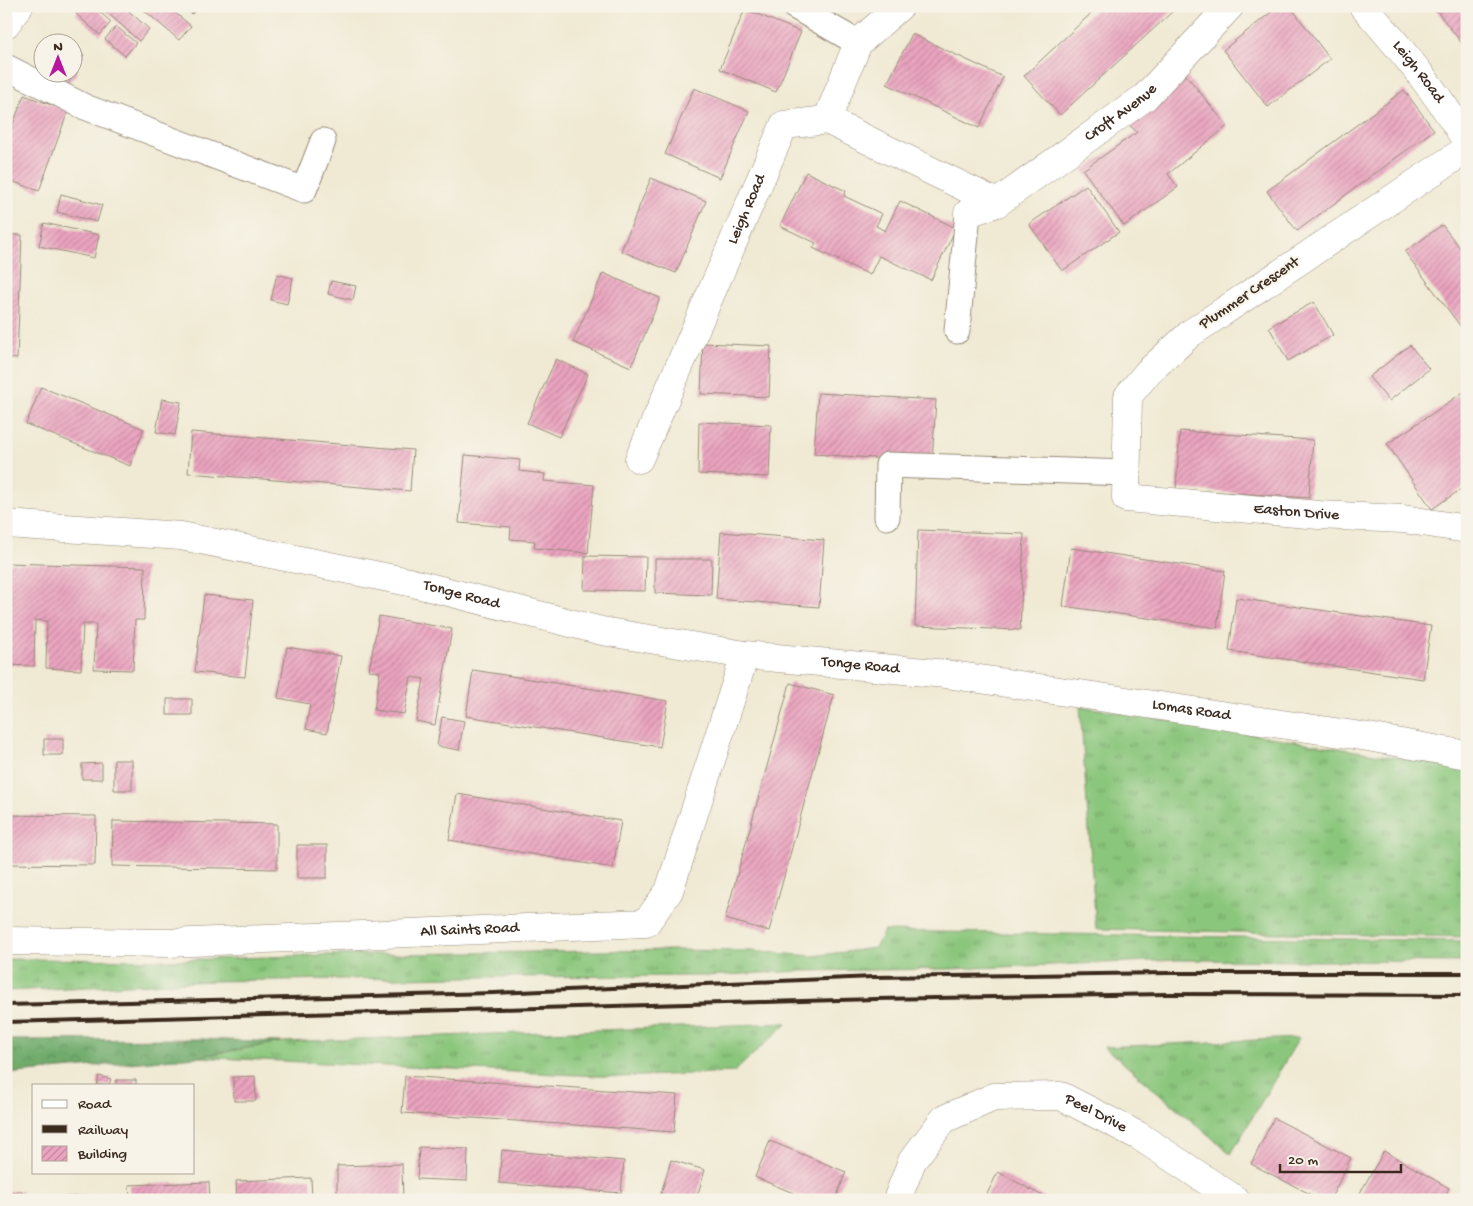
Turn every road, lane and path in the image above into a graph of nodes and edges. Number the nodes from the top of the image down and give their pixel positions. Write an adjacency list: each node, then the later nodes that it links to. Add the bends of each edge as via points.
1 (19, 6): 6 (street)
2 (794, 6): 7 (lane)
3 (900, 6): 7 (street)
4 (1230, 6): 13 (street, Croft Avenue, via 1145,97)
5 (1363, 6): 11 (street, Leigh Road, via 1409,59 1448,110)
6 (6, 24)
7 (858, 43): 9 (street)
8 (6, 67): 10 (lane, via 85,107 304,190)
9 (827, 120): 13 (street); 16 (street, Leigh Road, via 784,125)
10 (323, 141)
11 (1467, 142)
12 (1467, 149): 17 (street, Plummer Crescent, via 1191,333 1148,372 1128,396)
13 (996, 203): 14 (street, Croft Avenue)
14 (968, 213): 15 (lane)
15 (958, 331)
16 (639, 459)
17 (1126, 485): 18 (lane, via 888,465); 20 (street, Easton Drive, via 1319,515 1403,519)
18 (887, 517)
19 (6, 524): 21 (street, Tonge Road, via 181,536 409,582 602,631)
20 (1467, 529)
21 (745, 655): 22 (street, Tonge Road); 24 (street, All Saints Road, via 668,891 646,923 169,943)
22 (917, 670): 23 (street, Lomas Road)
23 (1467, 754)
24 (6, 941)
25 (897, 1200): 26 (street, Peel Drive, via 912,1161 944,1119 994,1096 1061,1096 1139,1136)
26 (1236, 1200)

